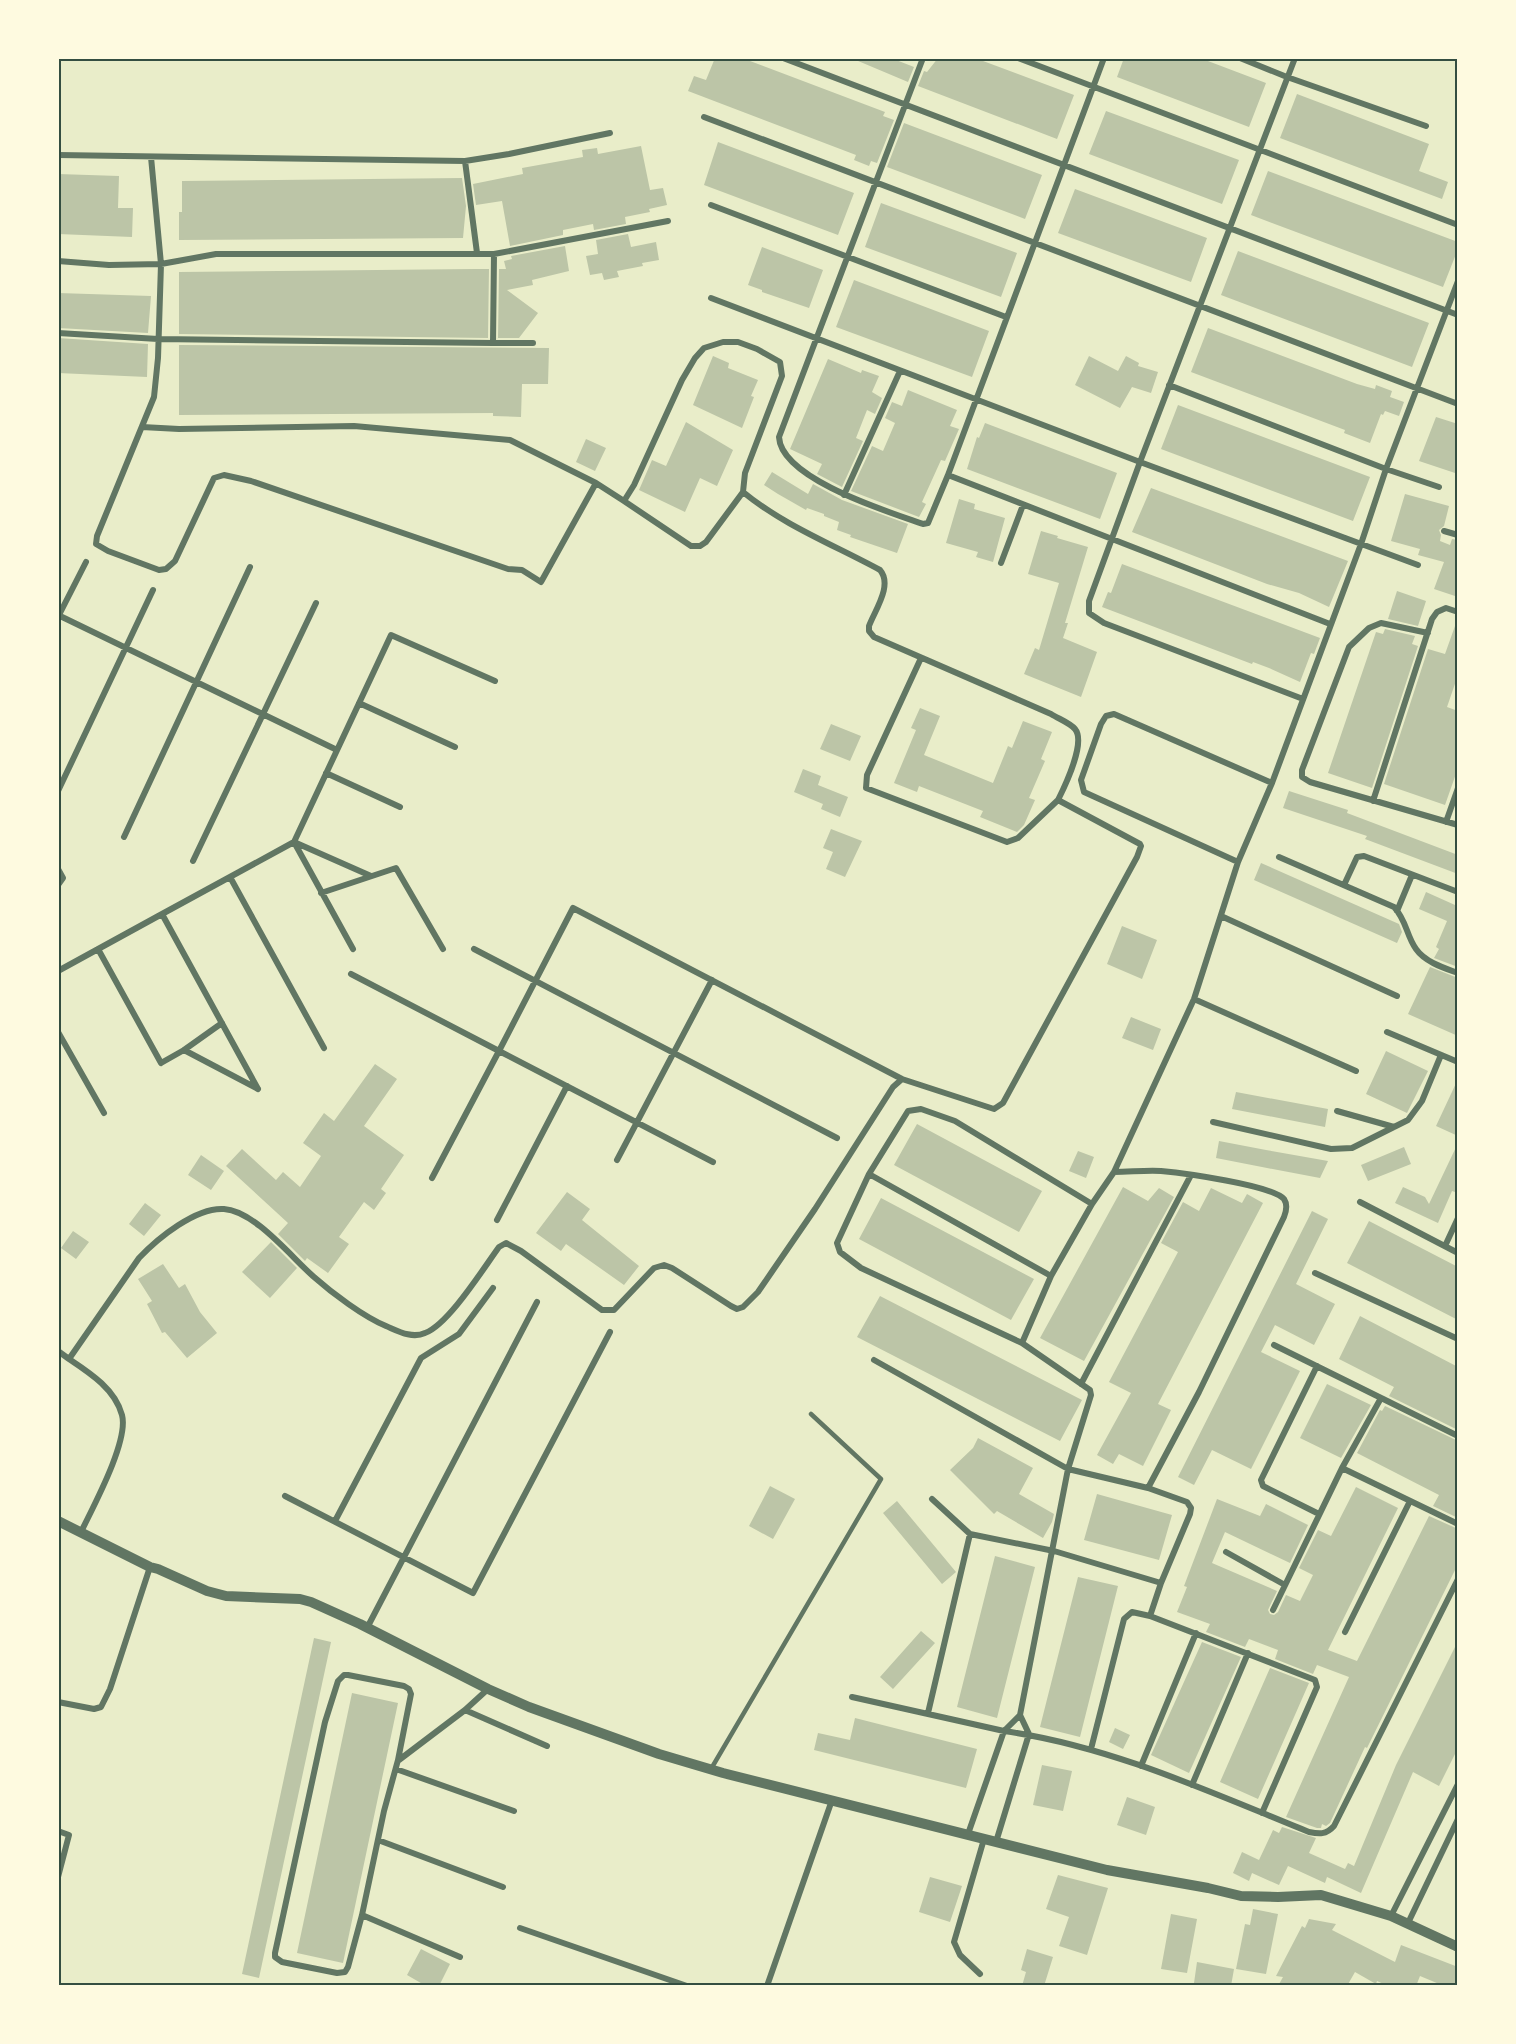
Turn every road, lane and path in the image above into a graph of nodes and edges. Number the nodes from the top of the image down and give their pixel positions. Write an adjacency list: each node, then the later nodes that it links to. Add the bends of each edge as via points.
1 (783, 58): 9 (street)
2 (923, 58): 9 (street)
3 (1018, 58): 8 (street)
4 (1104, 58): 8 (street)
5 (1240, 58): 7 (street)
6 (1295, 58): 7 (street)
7 (1287, 77): 11 (street); 13 (street)
8 (1093, 87): 13 (street); 17 (street)
9 (905, 105): 17 (street); 18 (street)
10 (704, 117): 18 (street)
11 (1426, 126)
12 (610, 133): 16 (street)
13 (1259, 151): 21 (street); 22 (street)
14 (58, 154): 15 (street)
15 (151, 157): 16 (street); 28 (street)
16 (465, 161): 24 (street)
17 (1064, 166): 22 (street); 23 (street)
18 (876, 183): 23 (street); 26 (street)
19 (711, 205): 26 (street)
20 (668, 221): 25 (street)
21 (1458, 225)
22 (1229, 229): 31 (street); 32 (street)
23 (1035, 244): 31 (street); 34 (street)
24 (477, 253): 25 (street); 28 (street, via 216,254)
25 (494, 254): 38 (street)
26 (847, 257): 34 (street); 36 (street)
27 (58, 261): 28 (street)
28 (161, 264): 37 (street)
29 (1458, 281): 32 (street)
30 (711, 298): 36 (street)
31 (1199, 307): 41 (street); 42 (street)
32 (1446, 310): 33 (street); 42 (street)
33 (1458, 315)
34 (1006, 317): 43 (street)
35 (58, 333): 37 (street)
36 (816, 338): 40 (street); 52 (street, via 779,445 809,476)
37 (158, 339): 38 (street); 45 (street, via 154,397)
38 (493, 343): 39 (street)
39 (533, 343)
40 (900, 371): 43 (street); 52 (street)
41 (1169, 385): 46 (street); 47 (street)
42 (1418, 389): 44 (street); 47 (street)
43 (975, 399): 46 (street); 48 (street)
44 (1458, 404)
45 (142, 427): 49 (street, via 354,426 510,440); 49 (street, via 96,544 159,570 175,561 214,478 224,475 508,569 522,570 541,582)
46 (1140, 462): 57 (street); 58 (street)
47 (1386, 469): 50 (street); 58 (street)
48 (948, 475): 52 (street, via 928,524); 54 (street)
49 (596, 483): 53 (street)
50 (1439, 487)
51 (742, 492): 53 (street, via 700,546 691,546); 53 (street, via 745,473 783,371 780,362 757,349 738,342 723,342 704,348 695,358); 70 (street, via 784,521 880,570 885,575 885,584 869,631 874,637)
52 (844, 495)
53 (624, 501)
54 (1023, 505): 57 (street); 60 (street)
55 (1444, 531): 56 (street)
56 (1458, 535)
57 (1110, 539): 67 (street); 73 (street, via 1089,601 1088,610 1094,618)
58 (1360, 544): 61 (street); 67 (street)
59 (86, 561): 66 (street)
60 (1001, 563)
61 (1418, 566)
62 (250, 567): 72 (street)
63 (153, 590): 69 (street)
64 (316, 603): 75 (street)
65 (1458, 612): 68 (street, via 1437,612)
66 (59, 616): 69 (street)
67 (1330, 624): 73 (street)
68 (1428, 633): 83 (street); 83 (street, via 1381,623 1369,628 1349,647 1302,770 1306,781)
69 (126, 648): 72 (street); 81 (street)
70 (921, 658): 82 (street, via 1051,714 1078,732 1078,747); 82 (street, via 867,775 866,788 1007,842 1018,838)
71 (495, 681): 74 (street, via 391,635)
72 (197, 682): 75 (street); 87 (street)
73 (1302, 699): 79 (street)
74 (359, 703): 76 (street); 77 (street)
75 (263, 714): 77 (street); 90 (street)
76 (455, 747)
77 (337, 750): 78 (street)
78 (326, 773): 84 (street); 88 (street)
79 (1272, 783): 91 (street); 91 (street, via 1114,714 1106,716 1101,724 1081,780 1084,792)
80 (1458, 788): 85 (street)
81 (58, 791)
82 (1058, 800): 124 (street, via 1141,846 1010,1093 994,1109)
83 (1373, 801): 85 (street)
84 (400, 807)
85 (1446, 822): 86 (street)
86 (1458, 825)
87 (124, 837)
88 (294, 842): 94 (street); 95 (street); 99 (street)
89 (1279, 857): 97 (street)
90 (193, 861)
91 (1238, 862): 102 (street)
92 (58, 869): 96 (street, via 63,878)
93 (1412, 875): 97 (street, via 1361,856); 98 (street); 100 (street)
94 (371, 876): 99 (street); 104 (street, via 396,868)
95 (230, 877): 101 (street); 117 (street)
96 (58, 885)
97 (1344, 885): 100 (street)
98 (1458, 892)
99 (321, 893): 103 (street)
100 (1397, 910): 109 (street, via 1418,952)
101 (162, 914): 105 (street); 114 (street)
102 (1221, 916): 112 (street); 113 (street)
103 (353, 949)
104 (443, 949)
105 (98, 950): 107 (street); 118 (street, via 161,1063)
106 (474, 950): 111 (street)
107 (58, 971)
108 (351, 974): 119 (street)
109 (1458, 974)
110 (712, 980): 111 (street, via 573,908); 120 (street); 124 (street)
111 (535, 981): 119 (street); 120 (street)
112 (1397, 996)
113 (1194, 999): 123 (street); 134 (street)
114 (222, 1023): 118 (street); 118 (street, via 258,1089)
115 (58, 1032): 127 (street)
116 (1388, 1032): 121 (street)
117 (324, 1048)
118 (184, 1050)
119 (499, 1051): 125 (street); 137 (street)
120 (674, 1053): 129 (street); 131 (street)
121 (1441, 1055): 122 (street); 130 (street, via 1422,1101 1408,1120)
122 (1458, 1062)
123 (1356, 1071)
124 (902, 1079): 153 (street, via 892,1087 758,1292 743,1307 731,1306 664,1265 654,1268 615,1310 602,1310 506,1243 442,1322 422,1335 405,1334 375,1322 313,1277 281,1243 242,1214 211,1209 196,1215 139,1258)
125 (567, 1086): 129 (street); 141 (street)
126 (1337, 1111): 130 (street)
127 (104, 1113)
128 (1213, 1122): 130 (street, via 1331,1149 1344,1149)
129 (637, 1123): 132 (street); 133 (street)
130 (1394, 1128)
131 (837, 1138)
132 (617, 1160)
133 (713, 1162)
134 (1114, 1172): 136 (street); 139 (street)
135 (869, 1174): 139 (street, via 908,1111 921,1108 955,1121); 145 (street); 150 (street, via 837,1239 840,1252 873,1274)
136 (1191, 1175): 156 (street); 162 (street, via 1267,1190 1287,1206 1199,1392)
137 (432, 1178)
138 (1360, 1202): 142 (street)
139 (1092, 1204): 145 (street)
140 (1458, 1218): 142 (street)
141 (497, 1220)
142 (1445, 1246): 143 (street)
143 (1458, 1253)
144 (1315, 1273): 149 (street)
145 (1051, 1276): 150 (street)
146 (493, 1288): 168 (street, via 459,1334 421,1358)
147 (537, 1302): 174 (street)
148 (609, 1332): 174 (street, via 473,1593)
149 (1458, 1339)
150 (1022, 1343): 156 (street)
151 (1274, 1345): 155 (street)
152 (58, 1351): 153 (street)
153 (69, 1359): 170 (street, via 96,1377 118,1406 123,1422 119,1447)
154 (874, 1360): 161 (street)
155 (1317, 1366): 157 (street); 166 (street, via 1261,1480 1263,1485)
156 (1081, 1384): 161 (street, via 1090,1390 1091,1399)
157 (1381, 1398): 159 (street); 160 (street)
158 (811, 1414): 198 (lane, via 881,1479)
159 (1458, 1436)
160 (1342, 1468): 165 (street); 166 (street)
161 (1068, 1469): 162 (street); 172 (street)
162 (1148, 1488): 177 (street, via 1187,1502 1191,1508)
163 (285, 1496): 168 (street)
164 (932, 1499): 171 (street)
165 (1410, 1501): 169 (street); 182 (street)
166 (1319, 1514): 178 (street)
167 (58, 1521): 170 (street)
168 (335, 1521): 174 (street)
169 (1458, 1524)
170 (81, 1532): 175 (street)
171 (970, 1534): 172 (street); 189 (street)
172 (1054, 1551): 177 (street); 190 (street)
173 (1226, 1552): 178 (street)
174 (404, 1557): 181 (street)
175 (150, 1568): 181 (street, via 226,1596 311,1602); 187 (street, via 101,1707)
176 (1458, 1579): 204 (street, via 1334,1826 1319,1834)
177 (1161, 1582): 180 (street)
178 (1285, 1585): 179 (street)
179 (1273, 1610)
180 (1150, 1616): 183 (street); 194 (street, via 1132,1612 1124,1619)
181 (367, 1628): 185 (street)
182 (1345, 1632)
183 (1196, 1633): 184 (street); 196 (street)
184 (1248, 1653): 200 (street); 204 (street, via 1311,1678 1317,1684)
185 (488, 1689): 188 (street); 198 (street, via 659,1754)
186 (852, 1697): 189 (street)
187 (58, 1702)
188 (465, 1710): 193 (street); 195 (street)
189 (928, 1713): 191 (street)
190 (1020, 1715): 191 (street); 192 (street)
191 (1004, 1731): 192 (street); 207 (street)
192 (1029, 1734): 194 (street); 210 (street)
193 (547, 1746)
194 (1091, 1749): 196 (street)
195 (398, 1760): 197 (street); 213 (street, via 410,1691 404,1686 341,1677 325,1722 275,1957 282,1962 345,1972)
196 (1141, 1767): 200 (street)
197 (396, 1769): 203 (street); 209 (street)
198 (711, 1769): 202 (street)
199 (1458, 1784): 201 (street)
200 (1192, 1785): 204 (street)
201 (1456, 1794): 214 (street)
202 (832, 1800): 207 (street); 221 (street)
203 (514, 1811)
204 (1262, 1813)
205 (1458, 1819): 215 (street)
206 (58, 1831): 211 (street, via 69,1834)
207 (968, 1834): 208 (street)
208 (984, 1839): 210 (street); 219 (street, via 954,1942 960,1955)
209 (378, 1840): 212 (street); 213 (street)
210 (996, 1842): 214 (street, via 1107,1870 1241,1896 1321,1895)
211 (58, 1877)
212 (503, 1887)
213 (362, 1915): 218 (street)
214 (1391, 1916): 215 (street)
215 (1408, 1923): 217 (street)
216 (520, 1928): 220 (street)
217 (1458, 1947)
218 (460, 1957)
219 (981, 1974)
220 (687, 1986)
221 (767, 1986)

